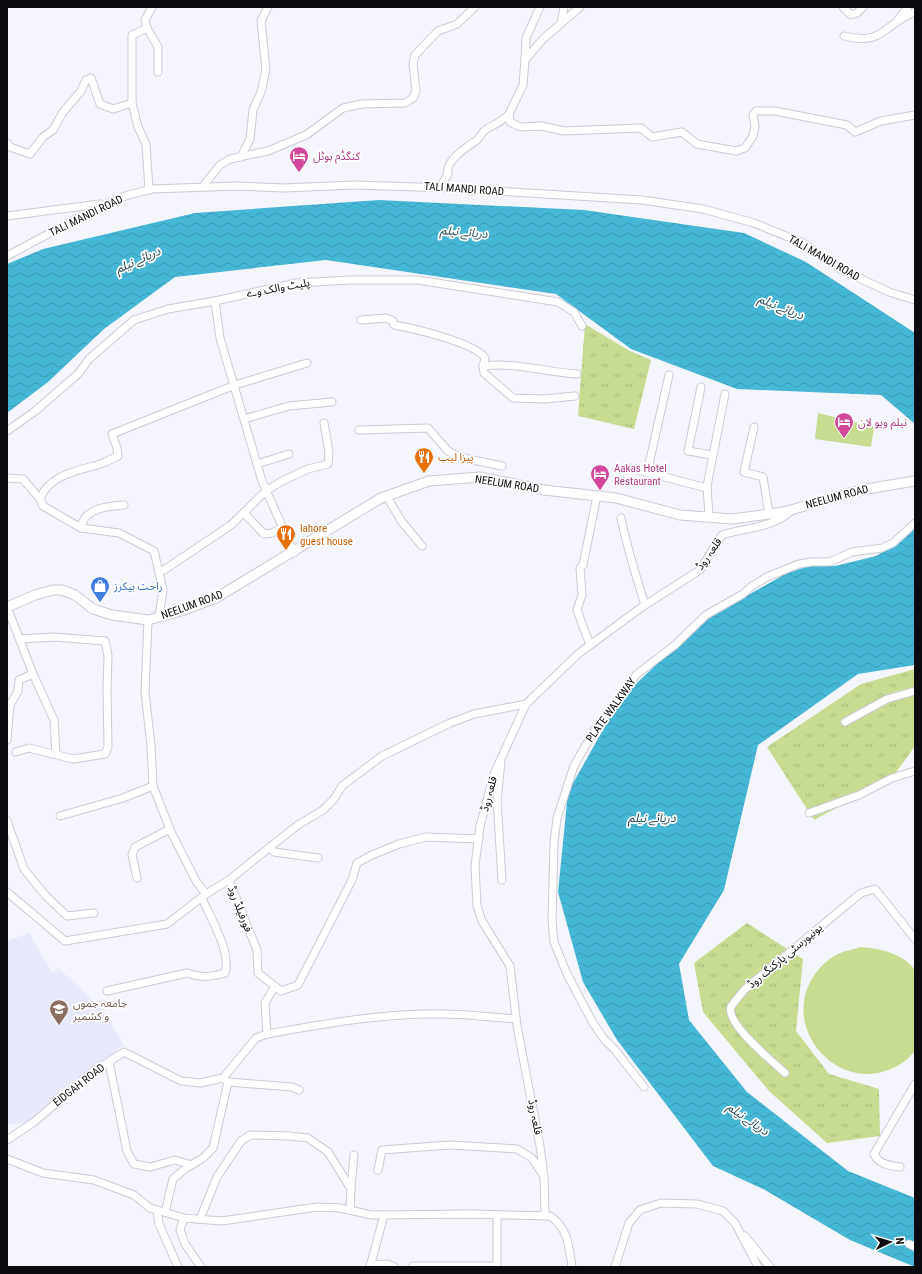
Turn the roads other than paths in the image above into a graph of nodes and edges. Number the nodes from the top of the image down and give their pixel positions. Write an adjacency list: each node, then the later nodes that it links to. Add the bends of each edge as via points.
1 (152, 7): 13 (street, via 145,20)
2 (268, 7): 21 (street, via 261,21 266,69 261,92 253,110 250,139)
3 (475, 7): 21 (street, via 457,24 438,31 415,55 413,64 416,91 413,98 405,103 362,104 343,108 306,135 268,151)
4 (540, 7): 15 (street, via 526,38)
5 (564, 7): 11 (street)
6 (580, 7): 11 (street)
7 (843, 7): 8 (street, via 851,16)
8 (864, 7)
9 (908, 7): 12 (street)
10 (915, 12): 12 (street)
11 (561, 23): 15 (street)
12 (894, 25): 14 (street, via 869,39)
13 (147, 28): 16 (street, via 158,46); 17 (street, via 132,35)
14 (844, 36)
15 (525, 60): 18 (street, via 523,85)
16 (158, 72)
17 (132, 103): 20 (street, via 113,109 100,104 91,78 86,80 53,130 43,137 30,154 10,147); 24 (street, via 138,127 146,144)
18 (509, 114): 19 (street, via 510,122 520,127 541,126 564,131 641,128 652,136 682,132 697,144 736,151 745,148 753,136 753,115 756,111 775,111 847,125 854,132 882,121); 23 (street, via 485,130 451,162 448,174)
19 (915, 115)
20 (7, 143)
21 (241, 157): 22 (street, via 230,159 220,165)
22 (203, 186): 23 (street, TALI MANDI ROAD); 24 (street, TALI MANDI ROAD)
23 (440, 187): 28 (street, TALI MANDI ROAD, via 642,200 703,209 754,223 803,243 842,270 889,292)
24 (149, 190): 25 (street, TALI MANDI ROAD)
25 (111, 203): 26 (street); 27 (street, TALI MANDI ROAD)
26 (7, 216)
27 (7, 256)
28 (915, 300)
29 (215, 301): 31 (street, پلیٹ والک وے, via 296,283 418,280 558,302 574,312); 36 (street, via 220,338); 45 (street, پلیٹ والک وے, via 168,309 134,320 94,354 78,374 34,412)
30 (362, 320): 33 (street, via 386,318 393,321 394,325 430,332 473,348 483,354)
31 (582, 326)
32 (307, 363): 36 (street)
33 (483, 366): 34 (street, via 524,365 546,371); 39 (street, via 484,373 513,398)
34 (577, 374)
35 (669, 375): 51 (street)
36 (235, 385): 41 (street); 58 (street, via 112,434 118,448 118,456 101,464 68,473 42,492)
37 (701, 387): 47 (street, via 688,451)
38 (725, 394): 47 (street)
39 (575, 396)
40 (332, 402): 41 (street, via 289,406)
41 (244, 420): 48 (street)
42 (324, 423): 55 (street, via 329,452 328,464 282,481)
43 (754, 427): 62 (street, via 744,472 763,477)
44 (359, 430): 49 (street, via 428,428 448,451 459,457)
45 (7, 431)
46 (289, 454): 48 (street)
47 (712, 455): 54 (street)
48 (257, 464): 55 (street)
49 (502, 466)
50 (630, 468): 51 (street)
51 (648, 473): 54 (street)
52 (7, 478): 58 (street, via 23,479)
53 (915, 481): 60 (main road, NEELUM ROAD, via 878,486)
54 (707, 488): 63 (street)
55 (266, 491): 61 (street); 67 (street)
56 (386, 496): 57 (main road, NEELUM ROAD, via 429,481 480,477 544,490); 68 (street, via 402,522); 69 (main road, NEELUM ROAD)
57 (597, 496): 63 (main road, NEELUM ROAD, via 616,498 680,515); 76 (street, via 580,568 582,595 577,610)
58 (40, 499): 66 (street, via 43,506)
59 (124, 505): 66 (street, via 98,508 84,520)
60 (792, 509): 62 (main road, NEELUM ROAD); 71 (street, قلعہ روڈ, via 780,520 768,525 722,535 700,570)
61 (244, 513): 67 (street, via 264,534); 70 (street, via 218,534)
62 (769, 514): 63 (main road, NEELUM ROAD, via 732,519)
63 (709, 517)
64 (621, 518): 71 (street, via 627,549)
65 (915, 523): 109 (street, PLATE WALKWAY, via 893,543 882,548 852,552 830,562 812,562 767,577 706,615 675,645 637,674 595,729 574,766 557,818 554,843 554,942 567,974 593,1023)
66 (81, 528): 70 (street, via 119,533 152,549)
67 (282, 528): 69 (street)
68 (422, 546)
69 (294, 553): 73 (main road, NEELUM ROAD, via 216,598)
70 (159, 571): 73 (street, via 163,596)
71 (645, 605): 76 (street, قلعہ روڈ)
72 (7, 607): 74 (main road, NEELUM ROAD, via 35,595 62,590 75,595 93,609); 75 (street)
73 (159, 617): 74 (main road, NEELUM ROAD)
74 (148, 620): 86 (street, via 145,692)
75 (20, 639): 77 (street); 83 (street, via 54,637 105,641 108,656 108,747 105,754 73,759)
76 (590, 645): 79 (street, قلعہ روڈ)
77 (33, 674): 81 (street, via 19,680 18,692 10,705); 83 (street, via 54,720)
78 (915, 691): 80 (street, via 888,699)
79 (526, 704): 84 (street, قلعہ روڈ); 92 (street, via 474,714 382,756 342,786 323,810 298,825)
80 (845, 722)
81 (7, 740)
82 (16, 752): 83 (street, via 29,748)
83 (56, 754)
84 (501, 758): 91 (street, قلعہ روڈ, via 494,774); 96 (street, via 497,800)
85 (915, 771): 87 (street)
86 (153, 786): 88 (street, via 123,798); 90 (street)
87 (809, 813)
88 (60, 816)
89 (7, 821): 99 (street, via 24,869 46,896 67,916)
90 (170, 829): 94 (street, via 135,847 132,855); 98 (street)
91 (479, 839): 101 (street, via 426,837 398,844 358,863 352,880 298,985 281,991); 103 (street, قلعہ روڈ, via 475,866 477,906 482,921 510,966)
92 (270, 847): 93 (street, via 274,852); 95 (street)
93 (318, 858)
94 (137, 878)
95 (229, 880): 98 (street, فورفیلڈ روڈ); 101 (street, فورفیلڈ روڈ, via 257,950 258,973)
96 (502, 880)
97 (7, 892): 98 (street, فورفیلڈ روڈ, via 64,941 167,924)
98 (204, 896): 102 (street, via 223,945 227,965 225,973 210,977 196,977 187,973)
99 (94, 913)
100 (915, 939): 106 (street, یونیورسٹی پارکنگ روڈ, via 875,888 861,893 744,990 731,1008 731,1017 744,1034)
101 (275, 986): 104 (street, via 265,1003)
102 (106, 991)
103 (516, 1019): 104 (street, via 439,1014 377,1017); 117 (street, قلعہ روڈ)
104 (267, 1034): 107 (street, via 256,1038)
105 (108, 1062): 107 (street, EIDGAH ROAD, via 124,1052 181,1081 200,1083); 111 (street, EIDGAH ROAD, via 91,1073 34,1122); 114 (street, via 127,1151 134,1164 150,1167 175,1160)
106 (785, 1073)
107 (226, 1080): 110 (street, via 292,1087); 114 (street, via 213,1148)
108 (915, 1084): 115 (street, via 874,1154 889,1166)
109 (644, 1087)
110 (299, 1090)
111 (7, 1140)
112 (354, 1155): 118 (street)
113 (7, 1159): 119 (street, via 43,1173 94,1180 134,1195 150,1208)
114 (192, 1165): 121 (street, via 173,1179)
115 (900, 1167)
116 (378, 1170): 117 (street, via 382,1150 450,1145 487,1146 517,1149 532,1158)
117 (544, 1177): 124 (street, قلعہ روڈ)
118 (351, 1189): 120 (street); 126 (street, via 328,1152 308,1138 250,1136 241,1141 217,1178)
119 (157, 1210): 121 (street); 131 (street, via 159,1224)
120 (350, 1210): 122 (street); 126 (street, via 317,1207 222,1221)
121 (165, 1212): 125 (street)
122 (384, 1215): 123 (street); 128 (street)
123 (497, 1215): 124 (street); 130 (street)
124 (545, 1216): 134 (street, via 559,1222 568,1237)
125 (184, 1218): 126 (street); 132 (street, via 180,1230 185,1244)
126 (200, 1219)
127 (734, 1223): 135 (street, via 723,1211 697,1204 661,1203 640,1210 629,1223); 136 (street); 137 (street)
128 (370, 1266): 133 (street, via 387,1264)
129 (413, 1266): 130 (street)
130 (497, 1266)
131 (178, 1267)
132 (201, 1267)
133 (394, 1267)
134 (572, 1267)
135 (615, 1267)
136 (758, 1267)
137 (770, 1267)

